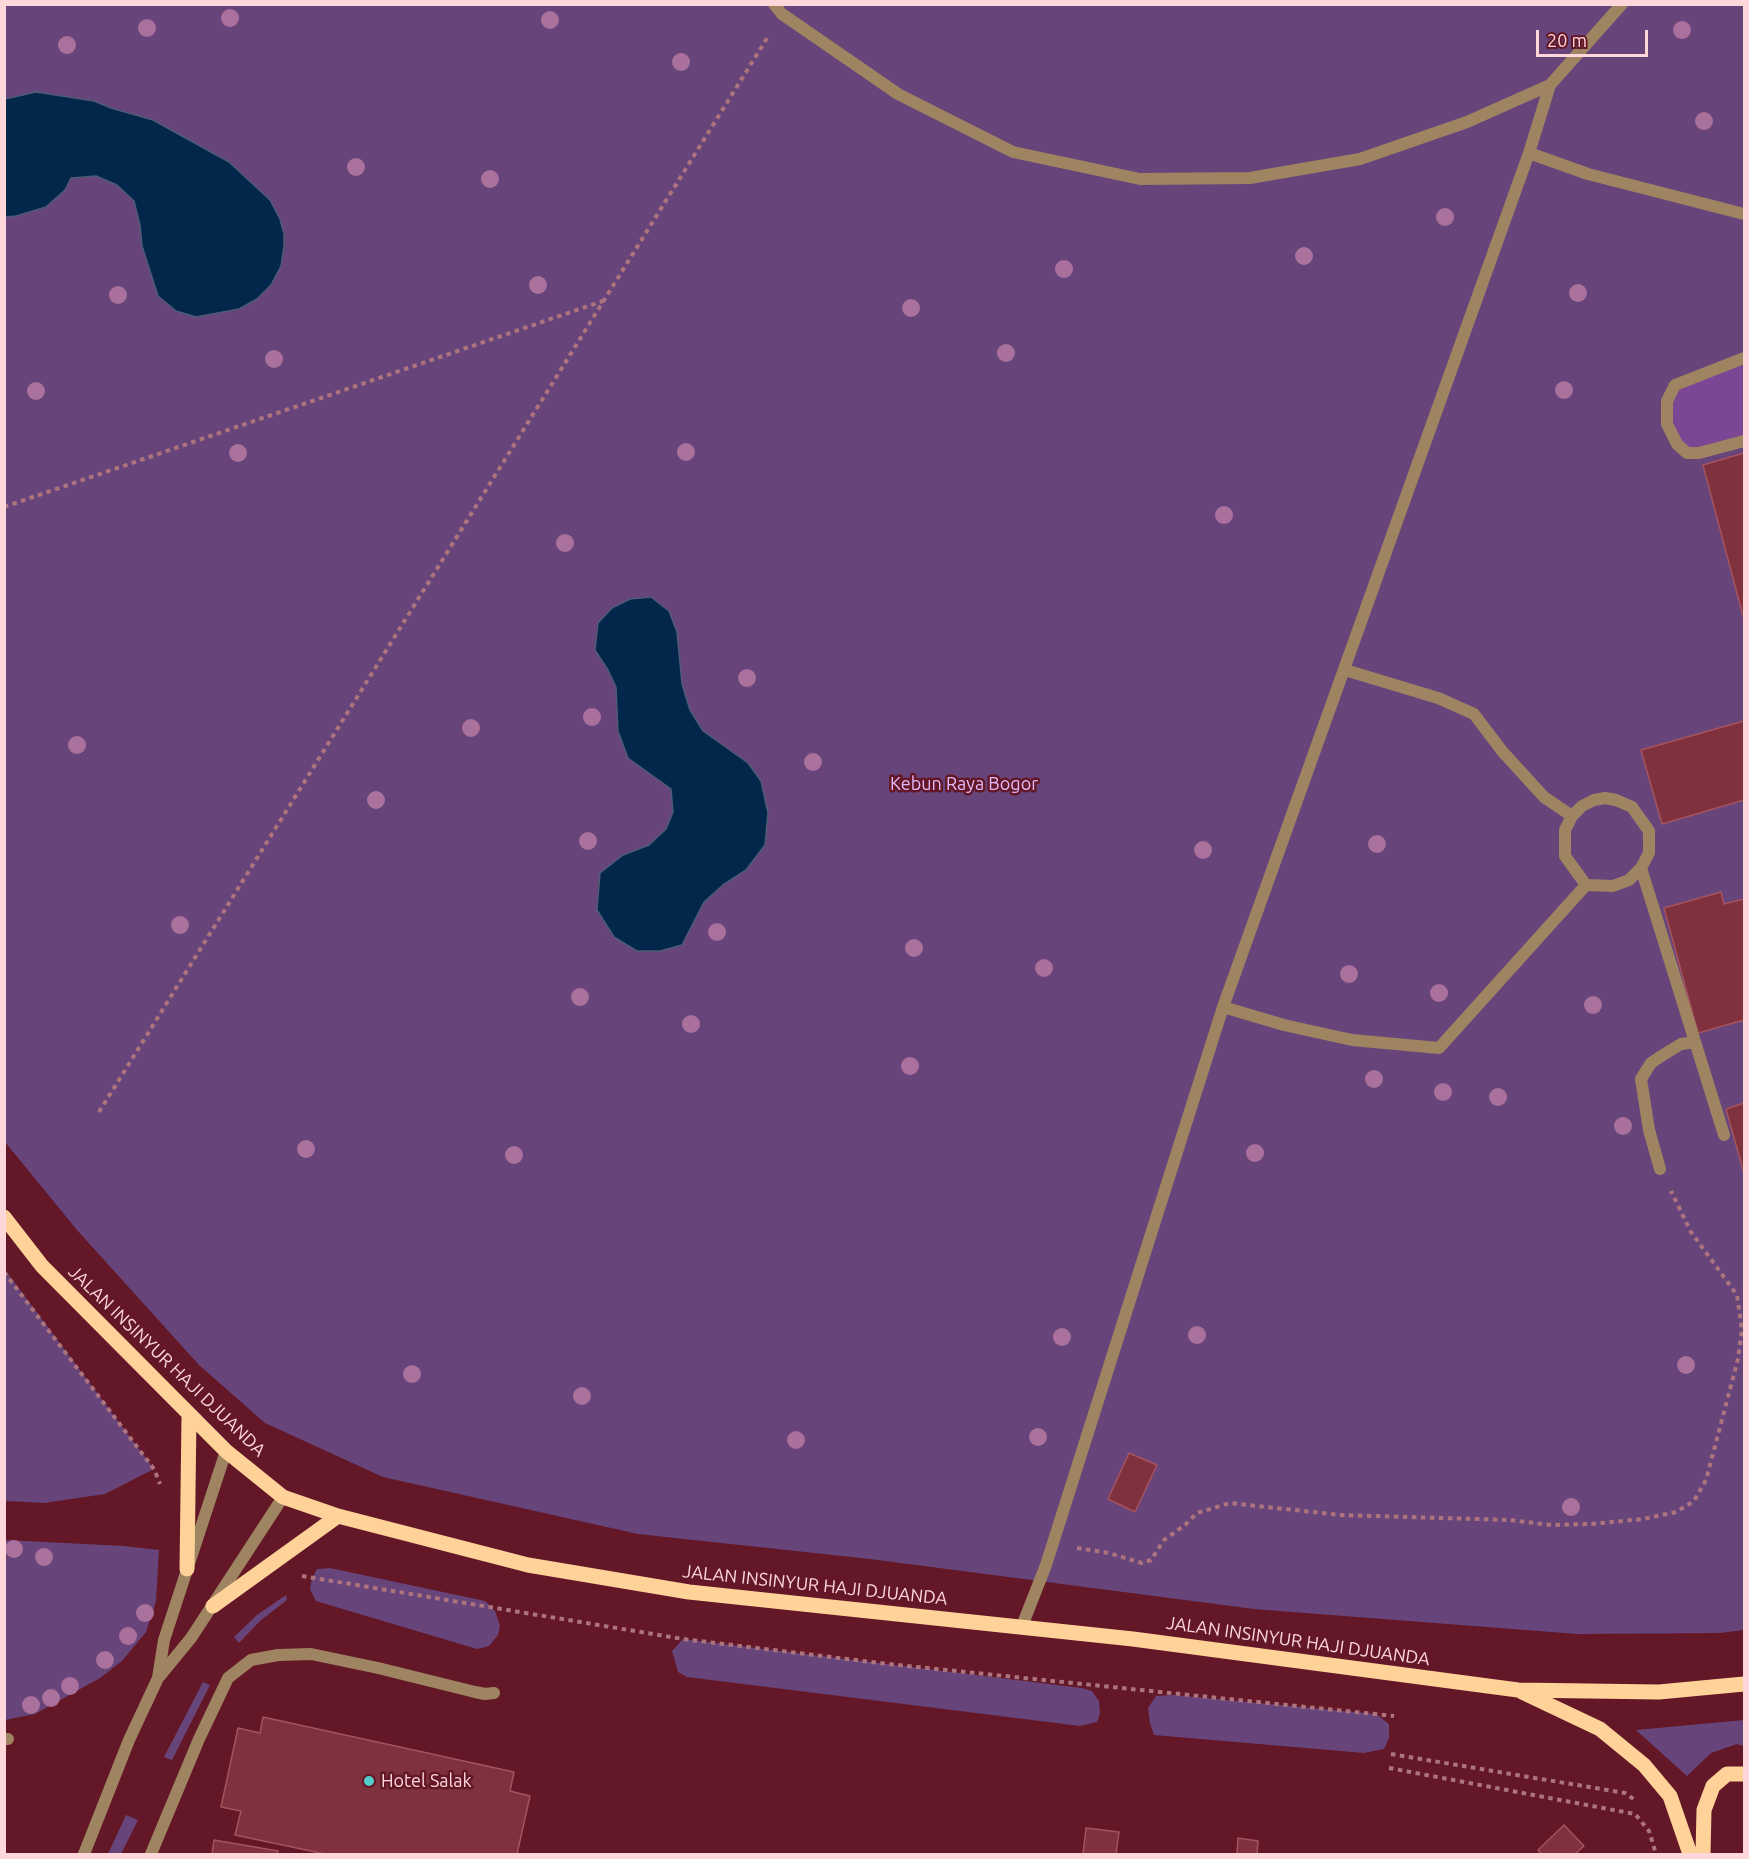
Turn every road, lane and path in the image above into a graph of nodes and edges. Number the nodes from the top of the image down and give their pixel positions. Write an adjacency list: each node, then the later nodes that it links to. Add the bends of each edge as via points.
1 (1622, 4): 3 (street)
2 (778, 9): 3 (street, via 898,94 1013,152 1140,179 1250,178 1360,159 1467,122); 6 (path)
3 (1551, 85): 4 (street)
4 (1528, 153): 5 (street, via 1588,174); 10 (street)
5 (1744, 214)
6 (603, 301): 9 (path); 16 (path)
7 (1744, 358): 8 (street, via 1675,385 1667,401 1667,424 1677,444 1687,453)
8 (1744, 441)
9 (4, 507)
10 (1345, 670): 11 (street, via 1438,698 1474,714 1544,797); 14 (street)
11 (1572, 816): 12 (street, via 1582,806 1605,798 1632,807 1649,831 1648,853); 13 (street, via 1565,830 1565,856)
12 (1641, 868): 13 (street, via 1629,880 1613,886); 15 (street)
13 (1586, 885): 14 (street, via 1439,1048 1352,1040)
14 (1223, 1007): 26 (street)
15 (1695, 1042): 17 (street); 18 (street, via 1681,1044 1651,1063 1641,1079)
16 (99, 1112)
17 (1724, 1135)
18 (1660, 1168): 26 (path, via 1691,1232 1737,1295 1742,1330 1707,1480 1694,1501 1676,1512 1643,1519 1551,1525 1510,1520 1340,1515 1230,1503 1197,1513 1164,1540 1151,1560 1142,1563 1083,1548)
19 (4, 1217): 21 (main road, JALAN INSINYUR HAJI DJUANDA, via 42,1266)
20 (4, 1272): 23 (path, via 154,1470)
21 (189, 1416): 22 (main road, JALAN INSINYUR HAJI DJUANDA); 28 (main road)
22 (225, 1451): 24 (main road, JALAN INSINYUR HAJI DJUANDA); 28 (street)
23 (161, 1487)
24 (283, 1497): 25 (main road, JALAN INSINYUR HAJI DJUANDA); 29 (street)
25 (338, 1516): 27 (main road); 30 (main road, JALAN INSINYUR HAJI DJUANDA, via 528,1565 689,1592)
26 (1050, 1550): 30 (street)
27 (265, 1568): 29 (main road); 35 (path, via 683,1639)
28 (188, 1569): 31 (street, via 164,1640)
29 (213, 1606): 31 (street)
30 (1022, 1626): 33 (main road, JALAN INSINYUR HAJI DJUANDA)
31 (158, 1678): 41 (street)
32 (1744, 1684): 33 (main road, JALAN INSINYUR HAJI DJUANDA, via 1659,1692)
33 (1518, 1690): 43 (main road, via 1600,1729 1644,1765 1670,1796)
34 (494, 1693): 40 (street, via 311,1654 251,1660 228,1678)
35 (1394, 1716)
36 (1391, 1754): 39 (path, via 1625,1792)
37 (1389, 1768): 42 (path, via 1635,1814 1649,1831)
38 (1744, 1774): 44 (main road, via 1727,1774 1713,1786 1704,1810)
39 (1639, 1803)
40 (152, 1852)
41 (84, 1854)
42 (1656, 1854)
43 (1690, 1854)
44 (1703, 1854)

